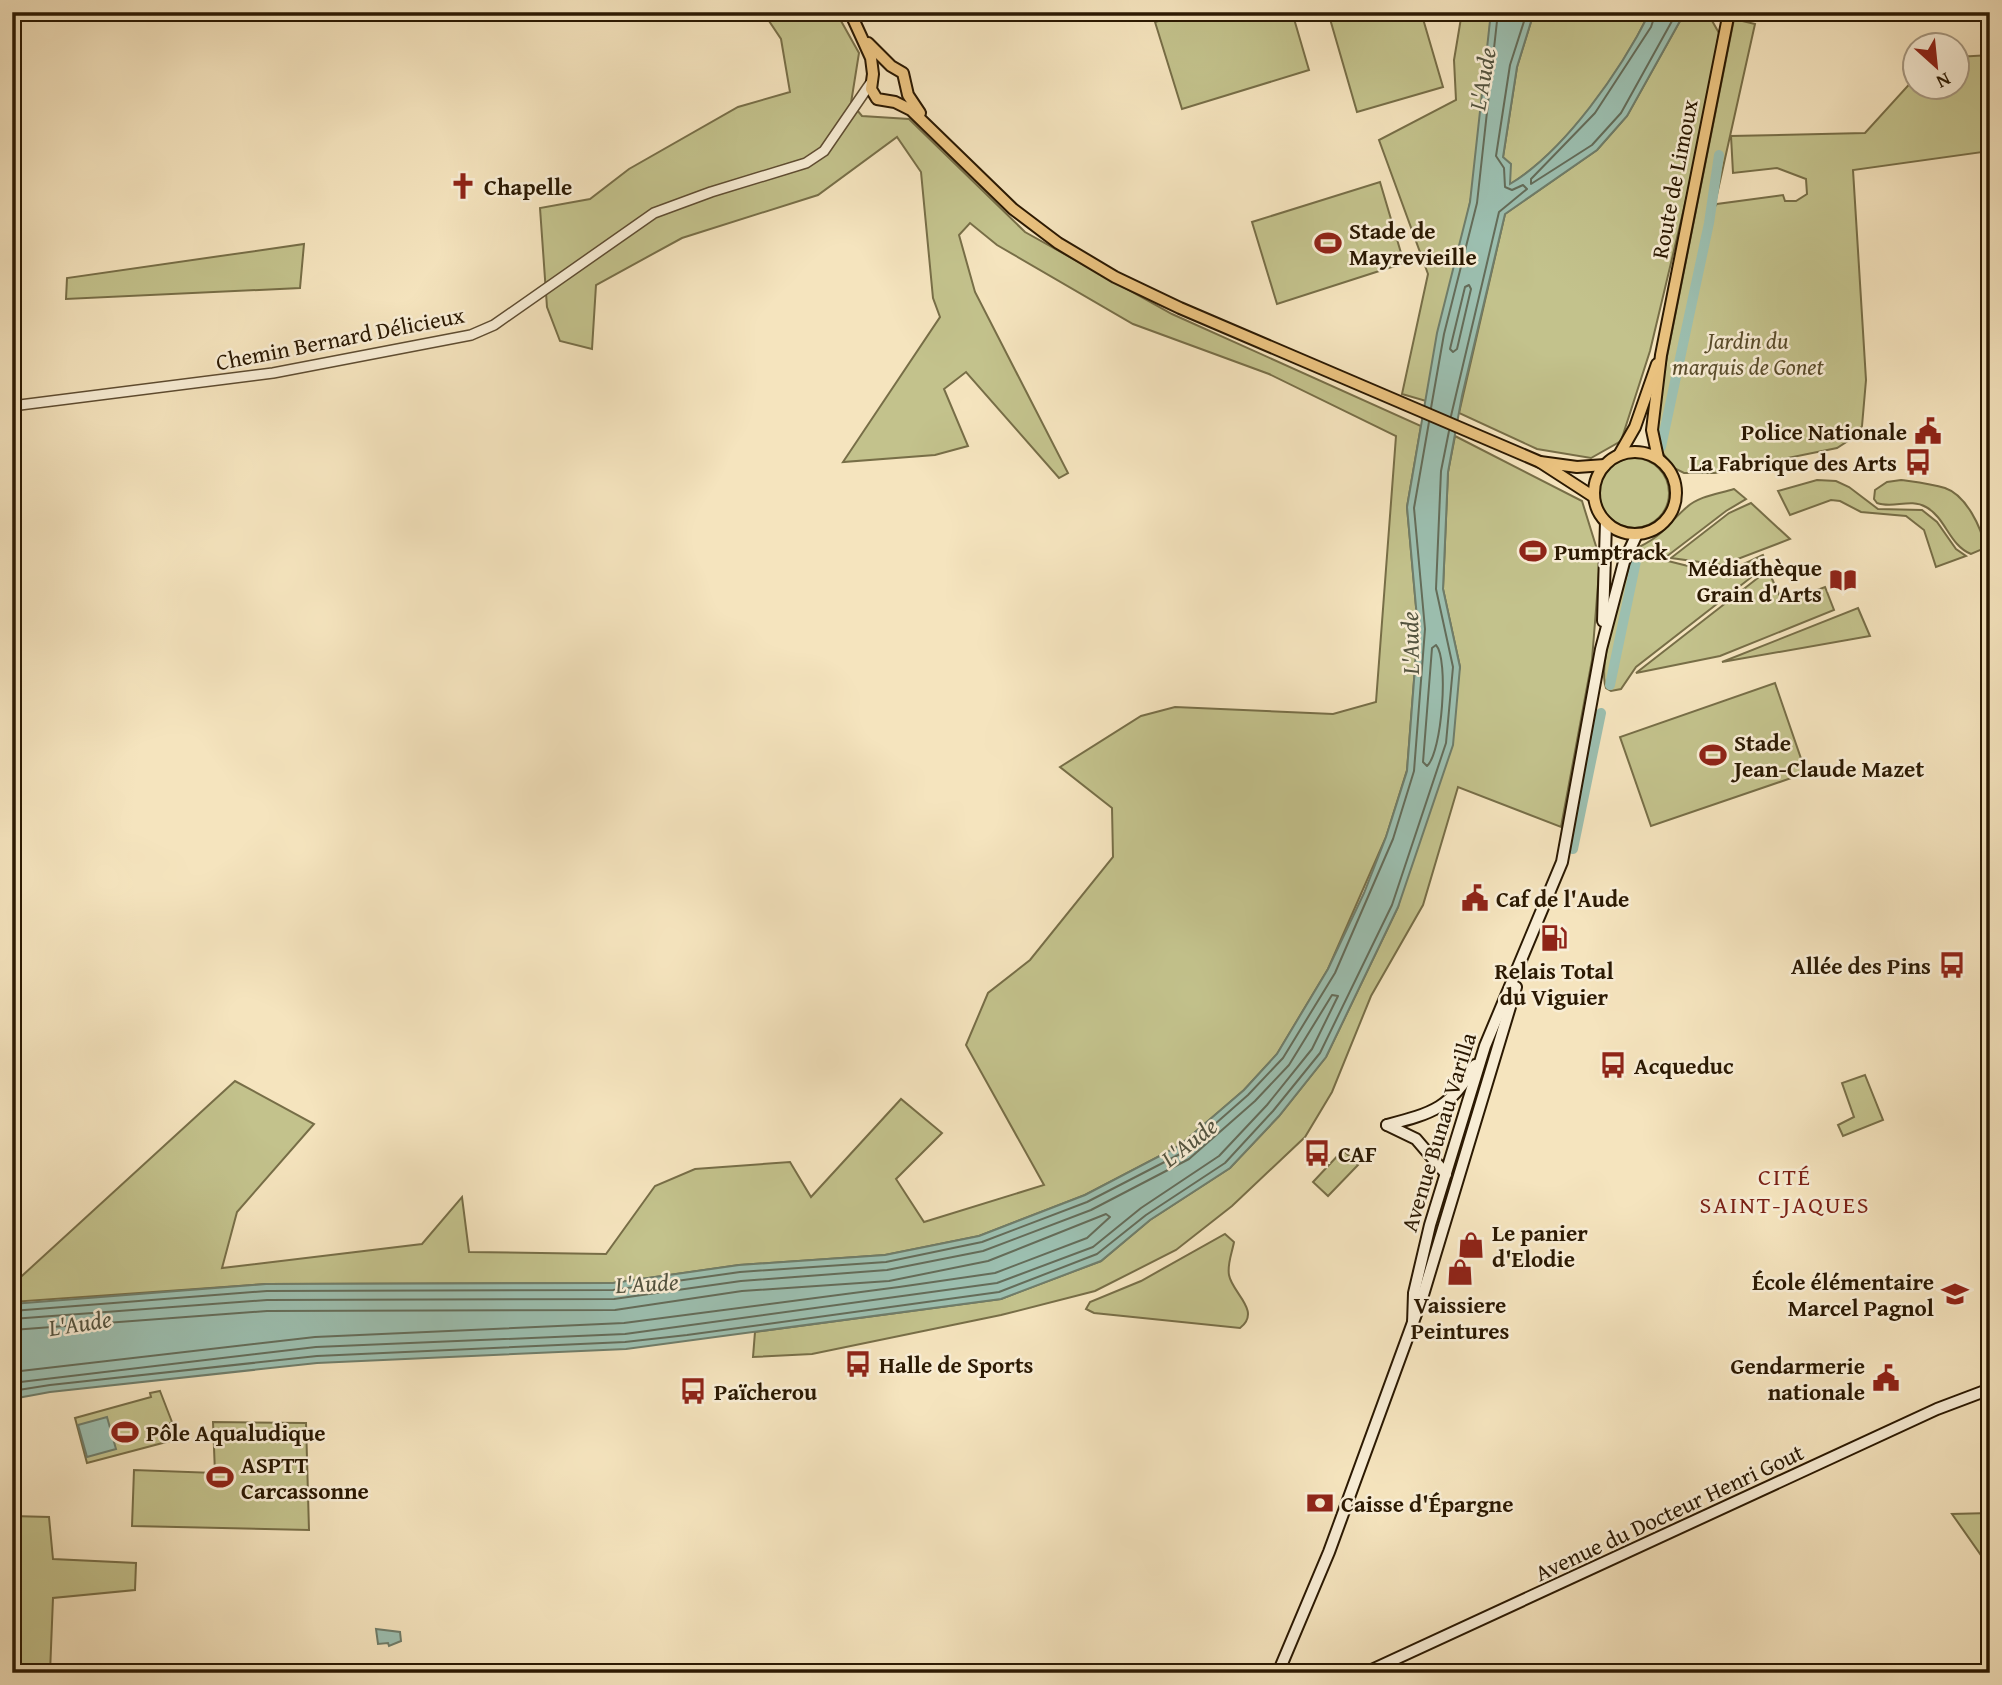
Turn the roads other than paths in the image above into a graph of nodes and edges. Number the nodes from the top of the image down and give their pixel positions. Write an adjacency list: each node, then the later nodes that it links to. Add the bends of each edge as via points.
1 (850, 12): 3 (main road)
2 (1729, 12): 11 (main road, Route de Limoux)
3 (864, 38): 4 (main road); 5 (main road)
4 (891, 66): 5 (main road, via 881,68); 6 (main road, via 905,76)
5 (872, 79): 7 (main road); 9 (street, Chemin Bernard Délicieux)
6 (906, 90): 8 (main road); 10 (main road)
7 (877, 99): 8 (main road); 9 (street)
8 (895, 102): 10 (main road)
9 (857, 106): 12 (street, Chemin Bernard Délicieux, via 824,151 806,163 654,213 494,325 471,335 273,373)
10 (931, 129): 15 (main road, via 974,175 1058,243 1115,277)
11 (1661, 355): 13 (main road, via 1636,427); 14 (main road, via 1652,430)
12 (12, 406)
13 (1619, 454): 14 (main road, via 1639,451); 16 (main road)
14 (1658, 458): 19 (main road, via 1674,477 1676,502 1660,527)
15 (1540, 462): 16 (main road); 17 (main road)
16 (1605, 465): 17 (main road, via 1596,480)
17 (1594, 497): 18 (main road)
18 (1606, 522): 19 (main road); 20 (main road)
19 (1637, 534): 20 (main road, via 1624,562)
20 (1601, 649): 21 (main road, Avenue Bunau Varilla, via 1562,862)
21 (1524, 958): 22 (main road, Avenue Bunau Varilla); 24 (main road, Avenue Bunau Varilla)
22 (1485, 1046): 23 (main road, Avenue Bunau Varilla); 23 (main road, via 1463,1087 1448,1102 1432,1114 1387,1125 1416,1139)
23 (1446, 1174): 24 (main road, Avenue Bunau Varilla, via 1430,1224)
24 (1413, 1324): 26 (main road, Avenue Bunau Varilla, via 1329,1552)
25 (1990, 1389): 27 (main road, Avenue du Docteur Henri Gout, via 1937,1409)
26 (1278, 1673)
27 (1365, 1673)

